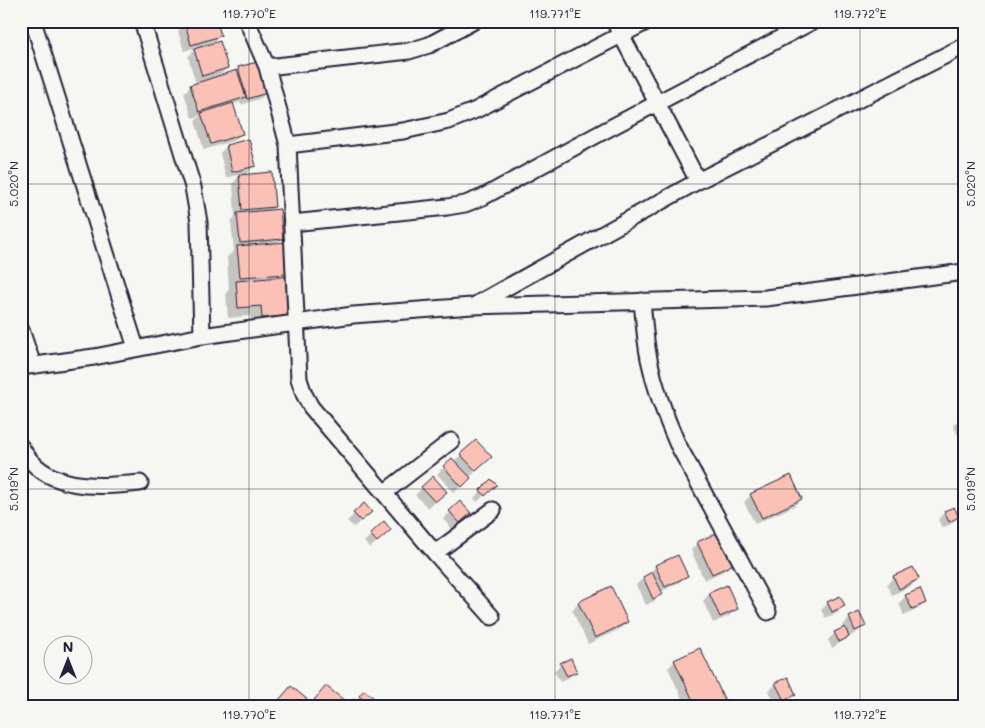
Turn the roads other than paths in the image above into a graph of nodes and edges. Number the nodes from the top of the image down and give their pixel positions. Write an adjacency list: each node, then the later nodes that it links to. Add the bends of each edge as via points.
1 (34, 21): 21 (street)
2 (142, 21): 20 (street, via 193,187 198,222)
3 (247, 21): 10 (street)
4 (474, 21): 10 (street, via 428,45 409,51)
5 (614, 21): 8 (street)
6 (648, 21): 8 (street)
7 (813, 21): 11 (street)
8 (622, 35): 11 (street); 12 (street, via 449,121 403,131)
9 (964, 46): 13 (street)
10 (267, 67): 12 (street)
11 (658, 104): 13 (street); 14 (street, via 465,204)
12 (288, 145): 14 (street)
13 (698, 181): 17 (street)
14 (292, 223): 18 (street)
15 (964, 272): 16 (street, via 766,298)
16 (642, 301): 17 (street); 29 (street, via 649,358 669,426)
17 (472, 306): 18 (street)
18 (296, 322): 20 (street); 26 (street, via 299,380 304,394 311,407)
19 (21, 330): 22 (street)
20 (202, 336): 21 (street)
21 (136, 348): 22 (street)
22 (27, 366)
23 (451, 441): 26 (street)
24 (21, 447): 25 (street, via 31,463 69,483 98,487)
25 (140, 483)
26 (384, 493): 28 (street)
27 (493, 510): 28 (street)
28 (435, 553): 30 (street)
29 (768, 612)
30 (492, 617)

